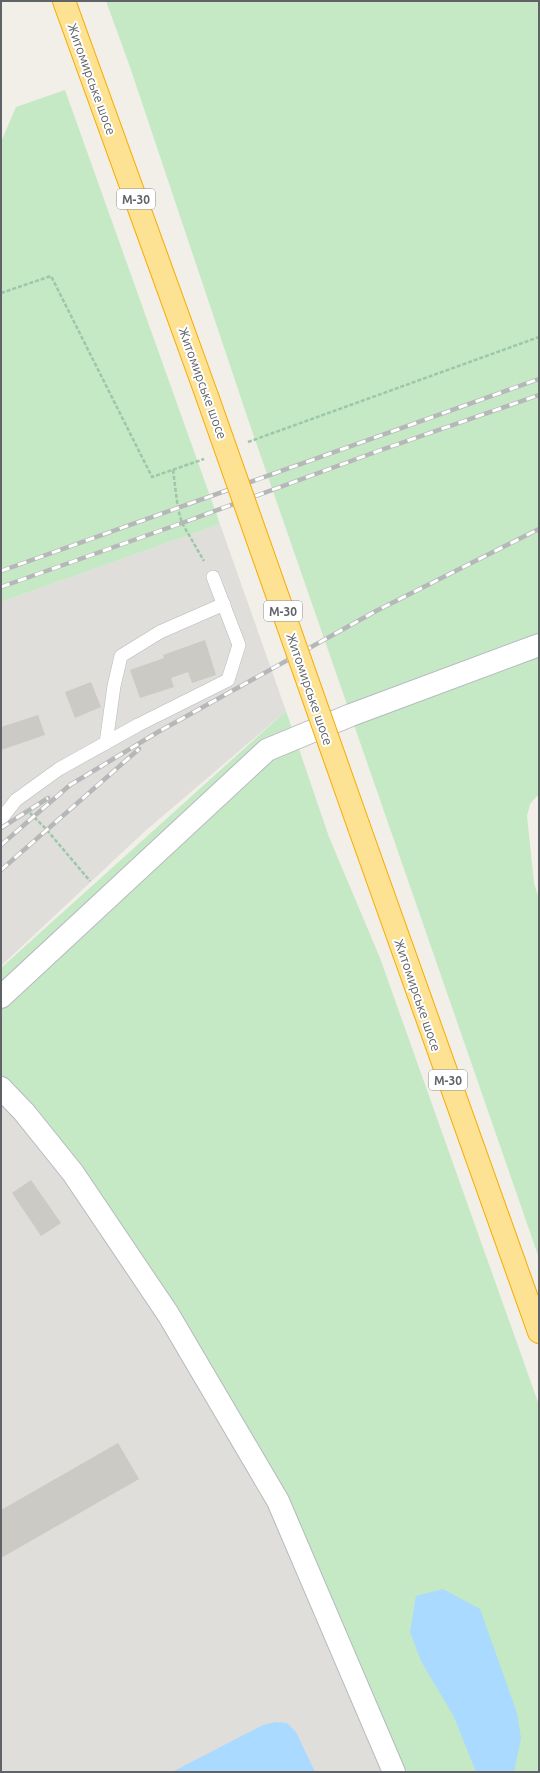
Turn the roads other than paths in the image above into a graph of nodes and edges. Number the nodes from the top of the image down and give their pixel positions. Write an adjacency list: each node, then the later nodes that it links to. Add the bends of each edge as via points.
1 (64, 1): 9 (highway, Житомирське шосе / М-30, bridge)
2 (213, 577): 3 (lane)
3 (224, 604): 5 (lane, via 160,632 121,656); 5 (lane, via 239,645 228,680)
4 (539, 645): 7 (street, via 351,715 267,750)
5 (106, 743): 6 (lane, via 58,769 16,800)
6 (1, 819)
7 (1, 997)
8 (1, 1088): 10 (street, via 74,1173 168,1314 278,1501)
9 (539, 1332)
10 (394, 1772)

